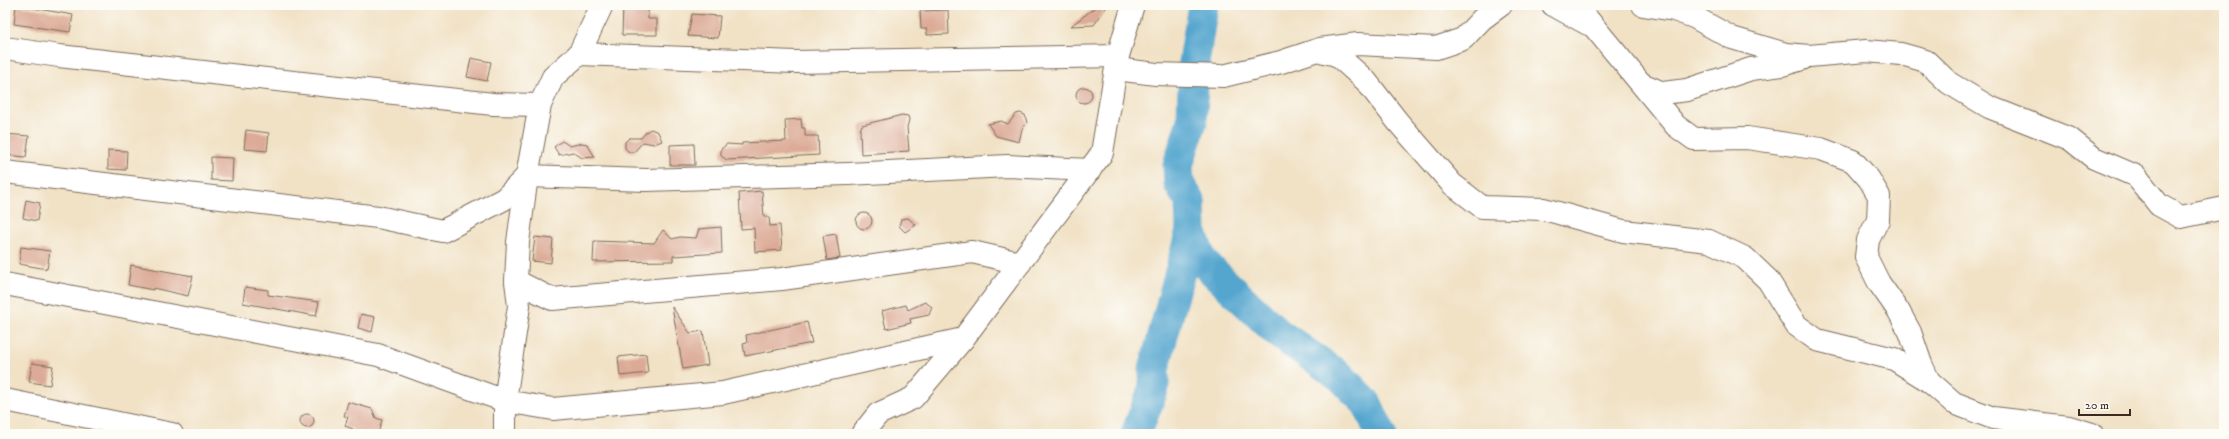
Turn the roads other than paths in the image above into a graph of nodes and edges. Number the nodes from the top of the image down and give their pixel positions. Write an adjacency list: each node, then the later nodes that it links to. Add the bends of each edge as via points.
1 (602, 5): 11 (street)
2 (1133, 5): 13 (street)
3 (1501, 5): 10 (street, via 1482,18 1463,39 1436,48 1358,44)
4 (1553, 5): 8 (street)
5 (1576, 5): 8 (street)
6 (1643, 5): 7 (street)
7 (1698, 11): 12 (street, via 1732,38 1786,54)
8 (1594, 27): 14 (street)
9 (5, 48): 15 (street, via 493,104)
10 (1317, 50): 13 (street, via 1223,76 1156,74); 24 (street, via 1337,55 1366,81 1452,184 1482,207 1544,209 1623,231 1709,241 1745,258 1768,280 1796,325 1817,340 1894,360)
11 (580, 54): 13 (street, via 795,62); 15 (street, via 553,77)
12 (1809, 56): 14 (street, via 1782,66 1751,69 1687,90 1663,93); 19 (street, via 1866,51 1901,54 1926,61 1949,83 1989,107 2070,139 2094,158 2136,176 2159,205 2181,218)
13 (1117, 62): 16 (street, via 1102,153)
14 (1642, 84): 24 (street, via 1676,126 1694,139 1747,138 1821,149 1853,161 1870,179 1879,196 1878,220 1868,240 1866,257 1910,332 1920,364)
15 (540, 105): 18 (street)
16 (1090, 170): 18 (street, via 1008,166 646,180); 20 (street)
17 (5, 172): 18 (street, via 378,217 443,231 504,199)
18 (527, 176): 21 (street, via 518,242)
19 (2224, 208)
20 (1020, 263): 21 (street, via 972,252 782,279 552,299); 23 (street)
21 (516, 281): 26 (street, via 519,306)
22 (5, 284): 26 (street, via 378,355)
23 (964, 339): 26 (street, via 723,393 553,410); 29 (street, via 913,398 878,414)
24 (1929, 381): 30 (street, via 1954,403 1993,418 2069,427)
25 (5, 400): 27 (street)
26 (505, 402): 28 (street)
27 (172, 434)
28 (505, 434)
29 (862, 434)
30 (2092, 434)

